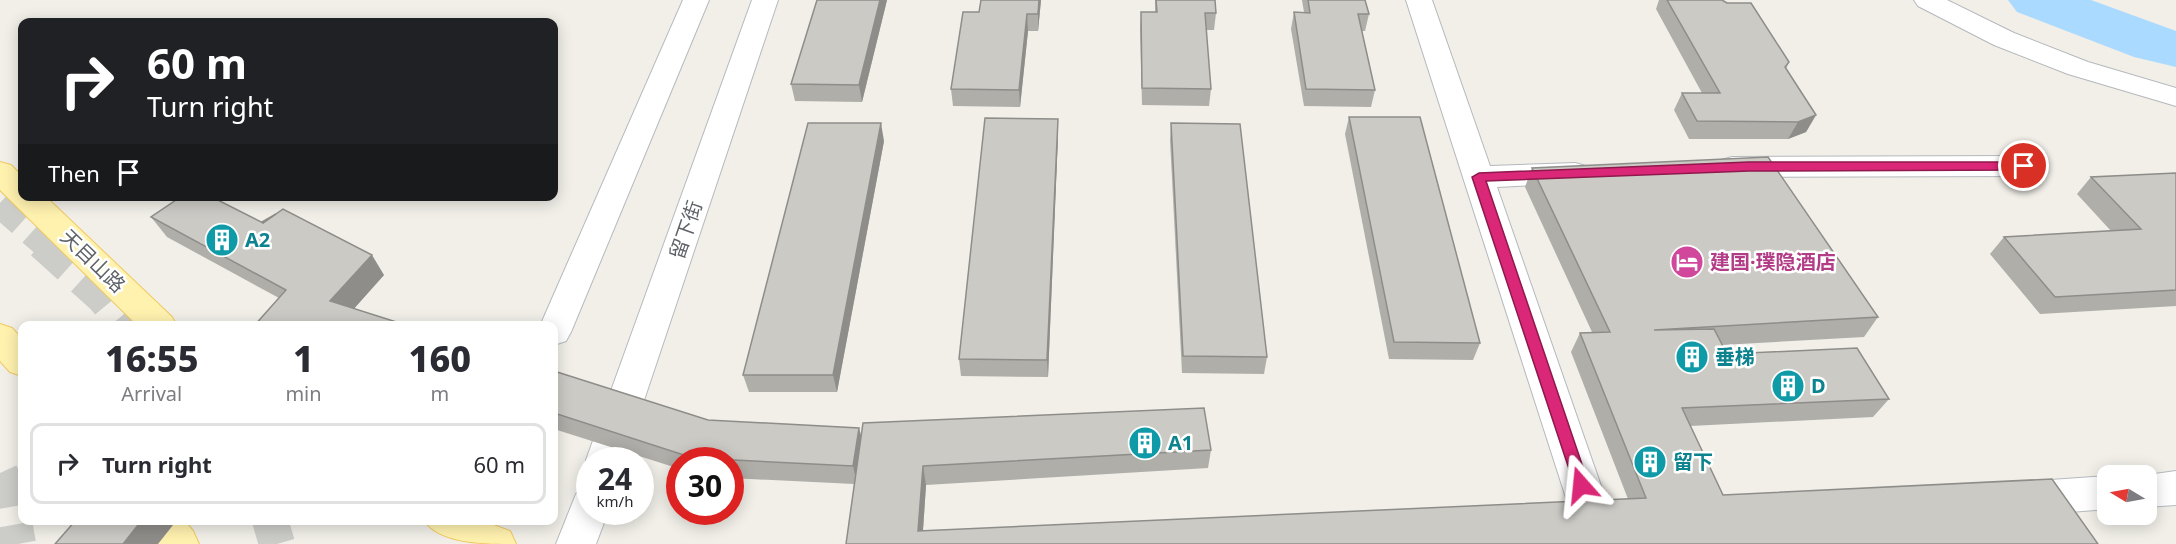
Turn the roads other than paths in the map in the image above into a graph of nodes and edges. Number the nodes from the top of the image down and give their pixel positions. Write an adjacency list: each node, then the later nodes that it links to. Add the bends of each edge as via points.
1 (696, 0): 14 (street)
2 (765, 0): 17 (street, 留下街)
3 (1419, 0): 10 (street)
4 (1928, 0): 5 (street, via 2004,39 2078,68)
5 (2176, 97)
6 (2024, 166): 7 (street)
7 (1702, 168)
8 (0, 172): 11 (main road, 天目山路)
9 (1608, 172): 10 (street)
10 (1479, 177): 24 (street)
11 (18, 189)
12 (30, 201): 13 (main road, 天目山路)
13 (155, 321)
14 (558, 323)
15 (0, 337): 16 (main road)
16 (18, 357)
17 (610, 447)
18 (2176, 488): 19 (street)
19 (2157, 489)
20 (2097, 493): 21 (street)
21 (1989, 501)
22 (163, 525): 25 (main road)
23 (583, 525): 26 (street)
24 (1597, 529)
25 (179, 544)
26 (576, 544)

